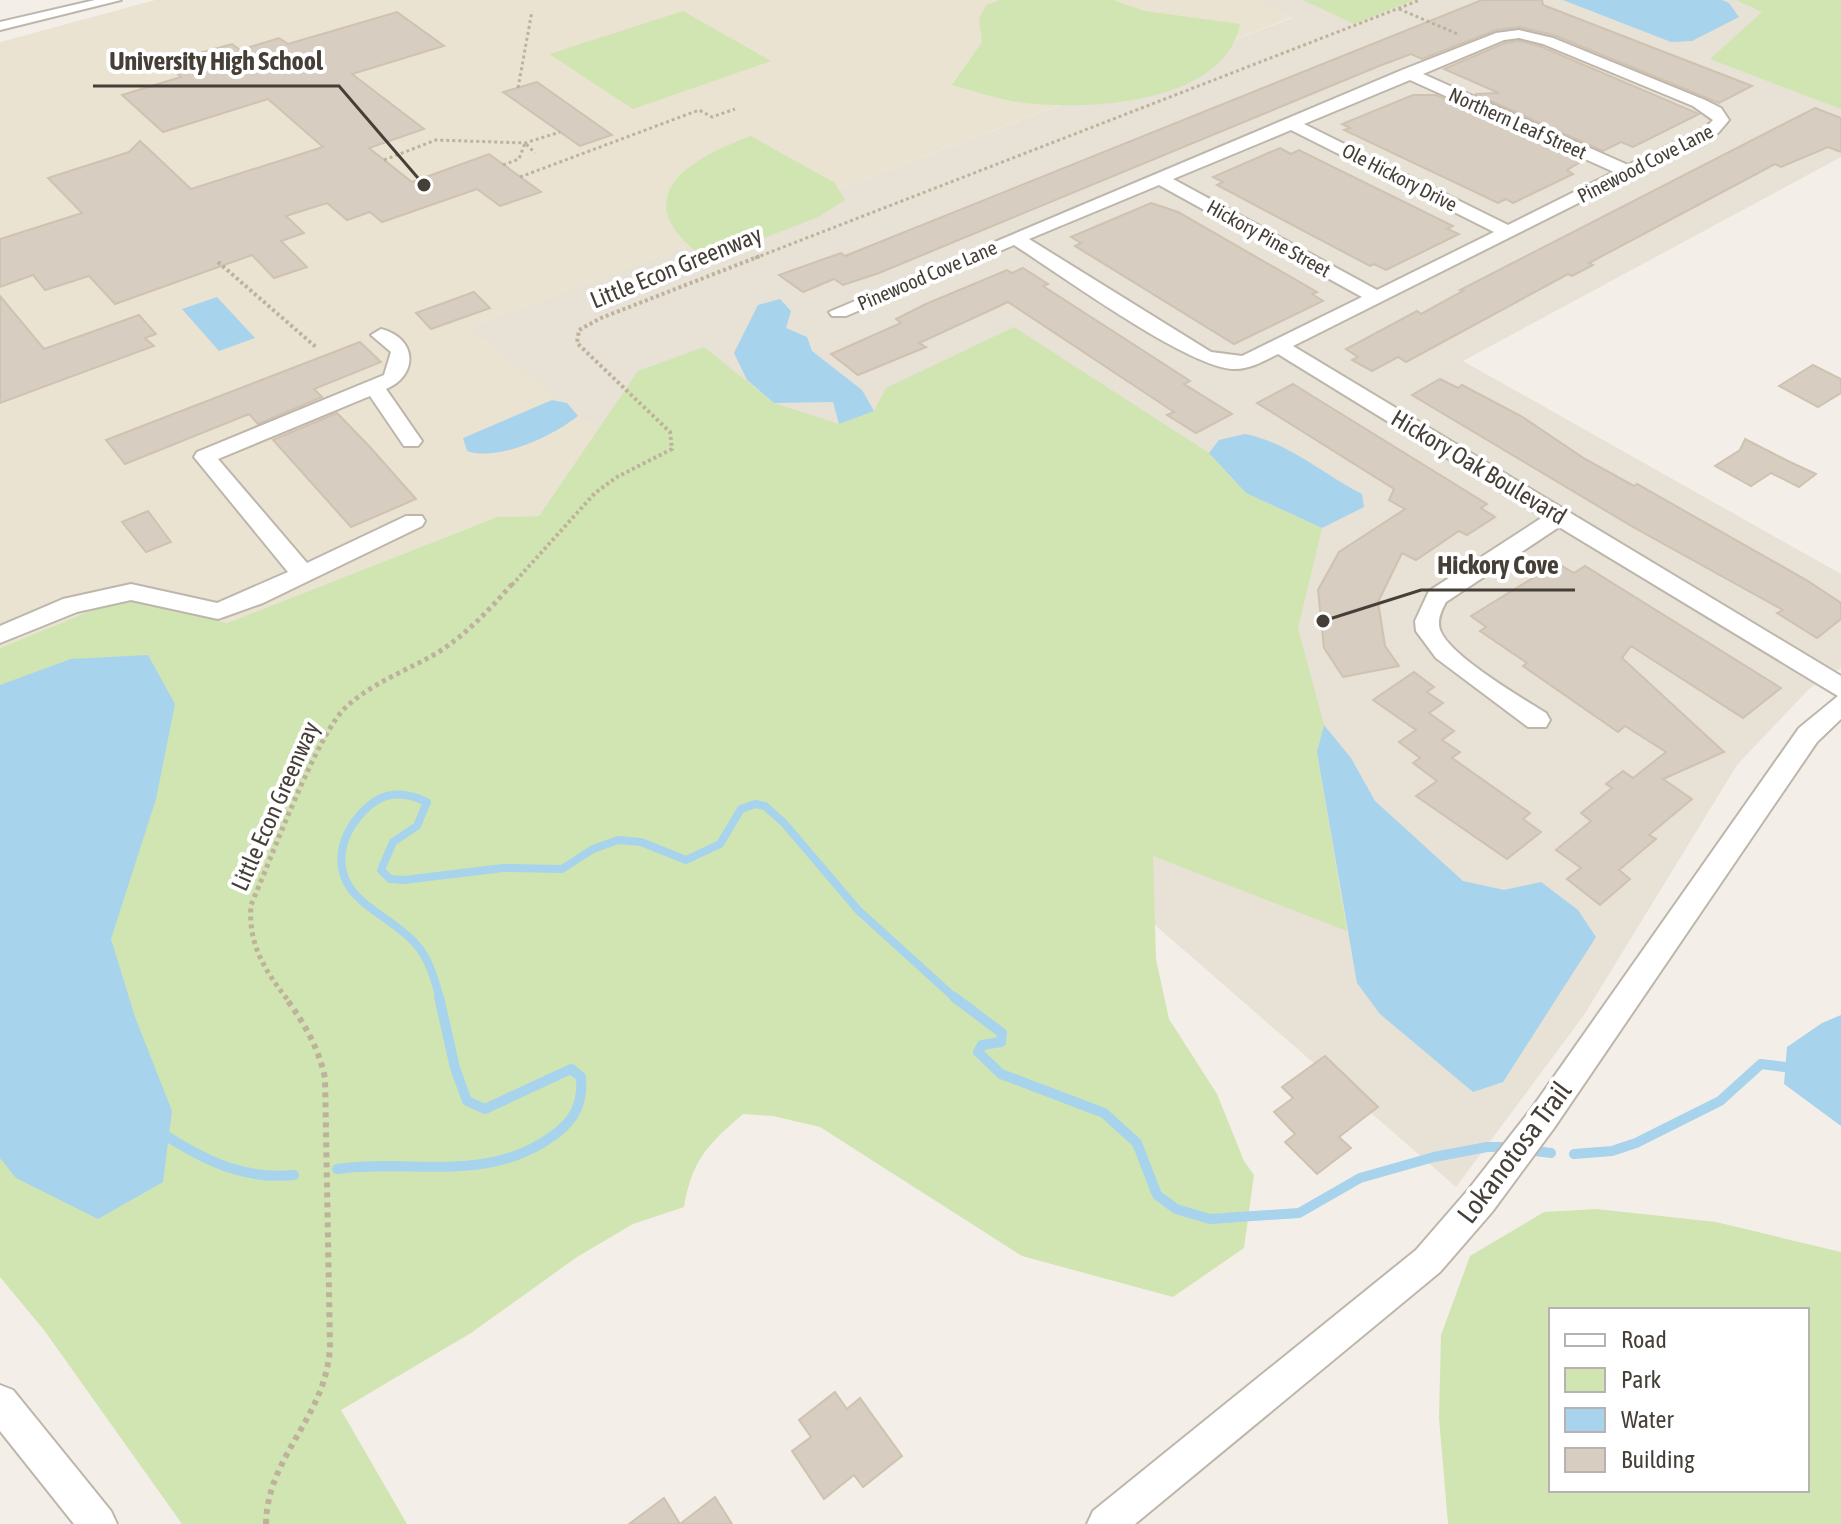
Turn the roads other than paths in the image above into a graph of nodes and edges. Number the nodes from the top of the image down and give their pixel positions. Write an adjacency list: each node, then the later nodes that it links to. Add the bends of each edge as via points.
1 (114, 0): 2 (street)
2 (0, 26)
3 (1408, 73): 4 (street, Pinewood Cove Lane); 5 (street, Northern Leaf Street); 5 (street, Pinewood Cove Lane, via 1493,38 1528,36 1719,115 1717,127)
4 (1290, 123): 6 (street, Pinewood Cove Lane); 7 (street, Ole Hickory Drive)
5 (1628, 172): 7 (street, Pinewood Cove Lane)
6 (1159, 178): 8 (street, Pinewood Cove Lane); 9 (street, Hickory Pine Street)
7 (1509, 232): 9 (street, Pinewood Cove Lane)
8 (1015, 238): 10 (street, Pinewood Cove Lane); 12 (street, Pinewood Cove Lane, via 1204,356 1246,362)
9 (1378, 298): 12 (street, Pinewood Cove Lane)
10 (839, 312)
11 (381, 335): 13 (street, via 396,340 402,364 392,379)
12 (1281, 347): 15 (street, Hickory Oak Boulevard)
13 (374, 387): 14 (street); 17 (street, via 205,457)
14 (411, 441)
15 (1560, 516): 19 (street, Hickory Oak Boulevard); 21 (street, via 1437,597 1427,614 1428,634 1450,658)
16 (414, 521): 17 (street)
17 (303, 574): 18 (street, via 218,611 131,592 71,605)
18 (0, 635)
19 (1841, 688)
20 (1841, 704): 24 (street, Lokanotosa Trail, via 1808,735 1543,1118 1428,1261)
21 (1537, 720)
22 (0, 1403): 23 (street)
23 (98, 1524)
24 (1106, 1524)

